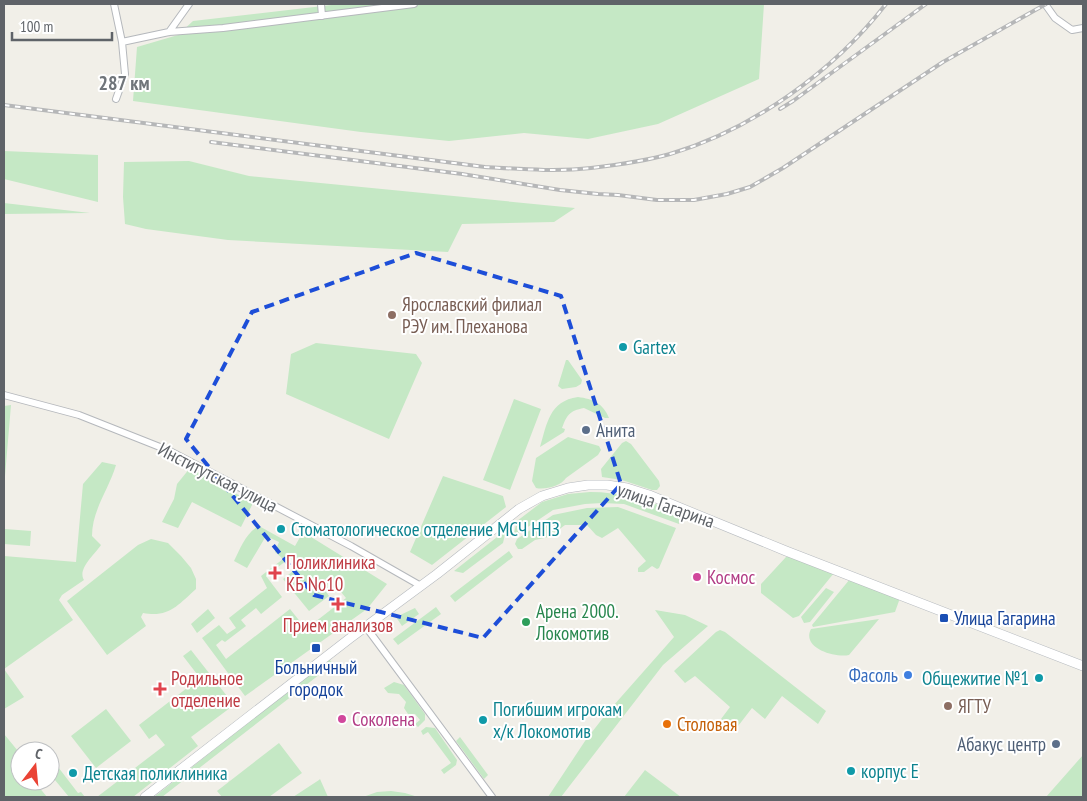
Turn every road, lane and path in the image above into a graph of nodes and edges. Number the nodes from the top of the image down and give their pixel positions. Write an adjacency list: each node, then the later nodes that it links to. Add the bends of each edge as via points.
1 (114, 4): 9 (street)
2 (189, 4): 8 (street)
3 (321, 4): 6 (street)
4 (414, 4): 6 (street)
5 (1044, 4): 7 (street, via 1055,18 1072,30)
6 (322, 16): 8 (street)
7 (1083, 28)
8 (168, 32): 9 (street)
9 (122, 42): 10 (street, via 125,74)
10 (116, 99)
11 (4, 395): 12 (street, Институтская улица, via 80,415 170,451)
12 (421, 586): 13 (main road, улица Гагарина); 14 (main road, улица Гагарина, via 519,509 542,496 568,488 607,485 650,495)
13 (366, 627): 15 (main road, улица Гагарина); 16 (street)
14 (1083, 666)
15 (145, 797)
16 (492, 797)

